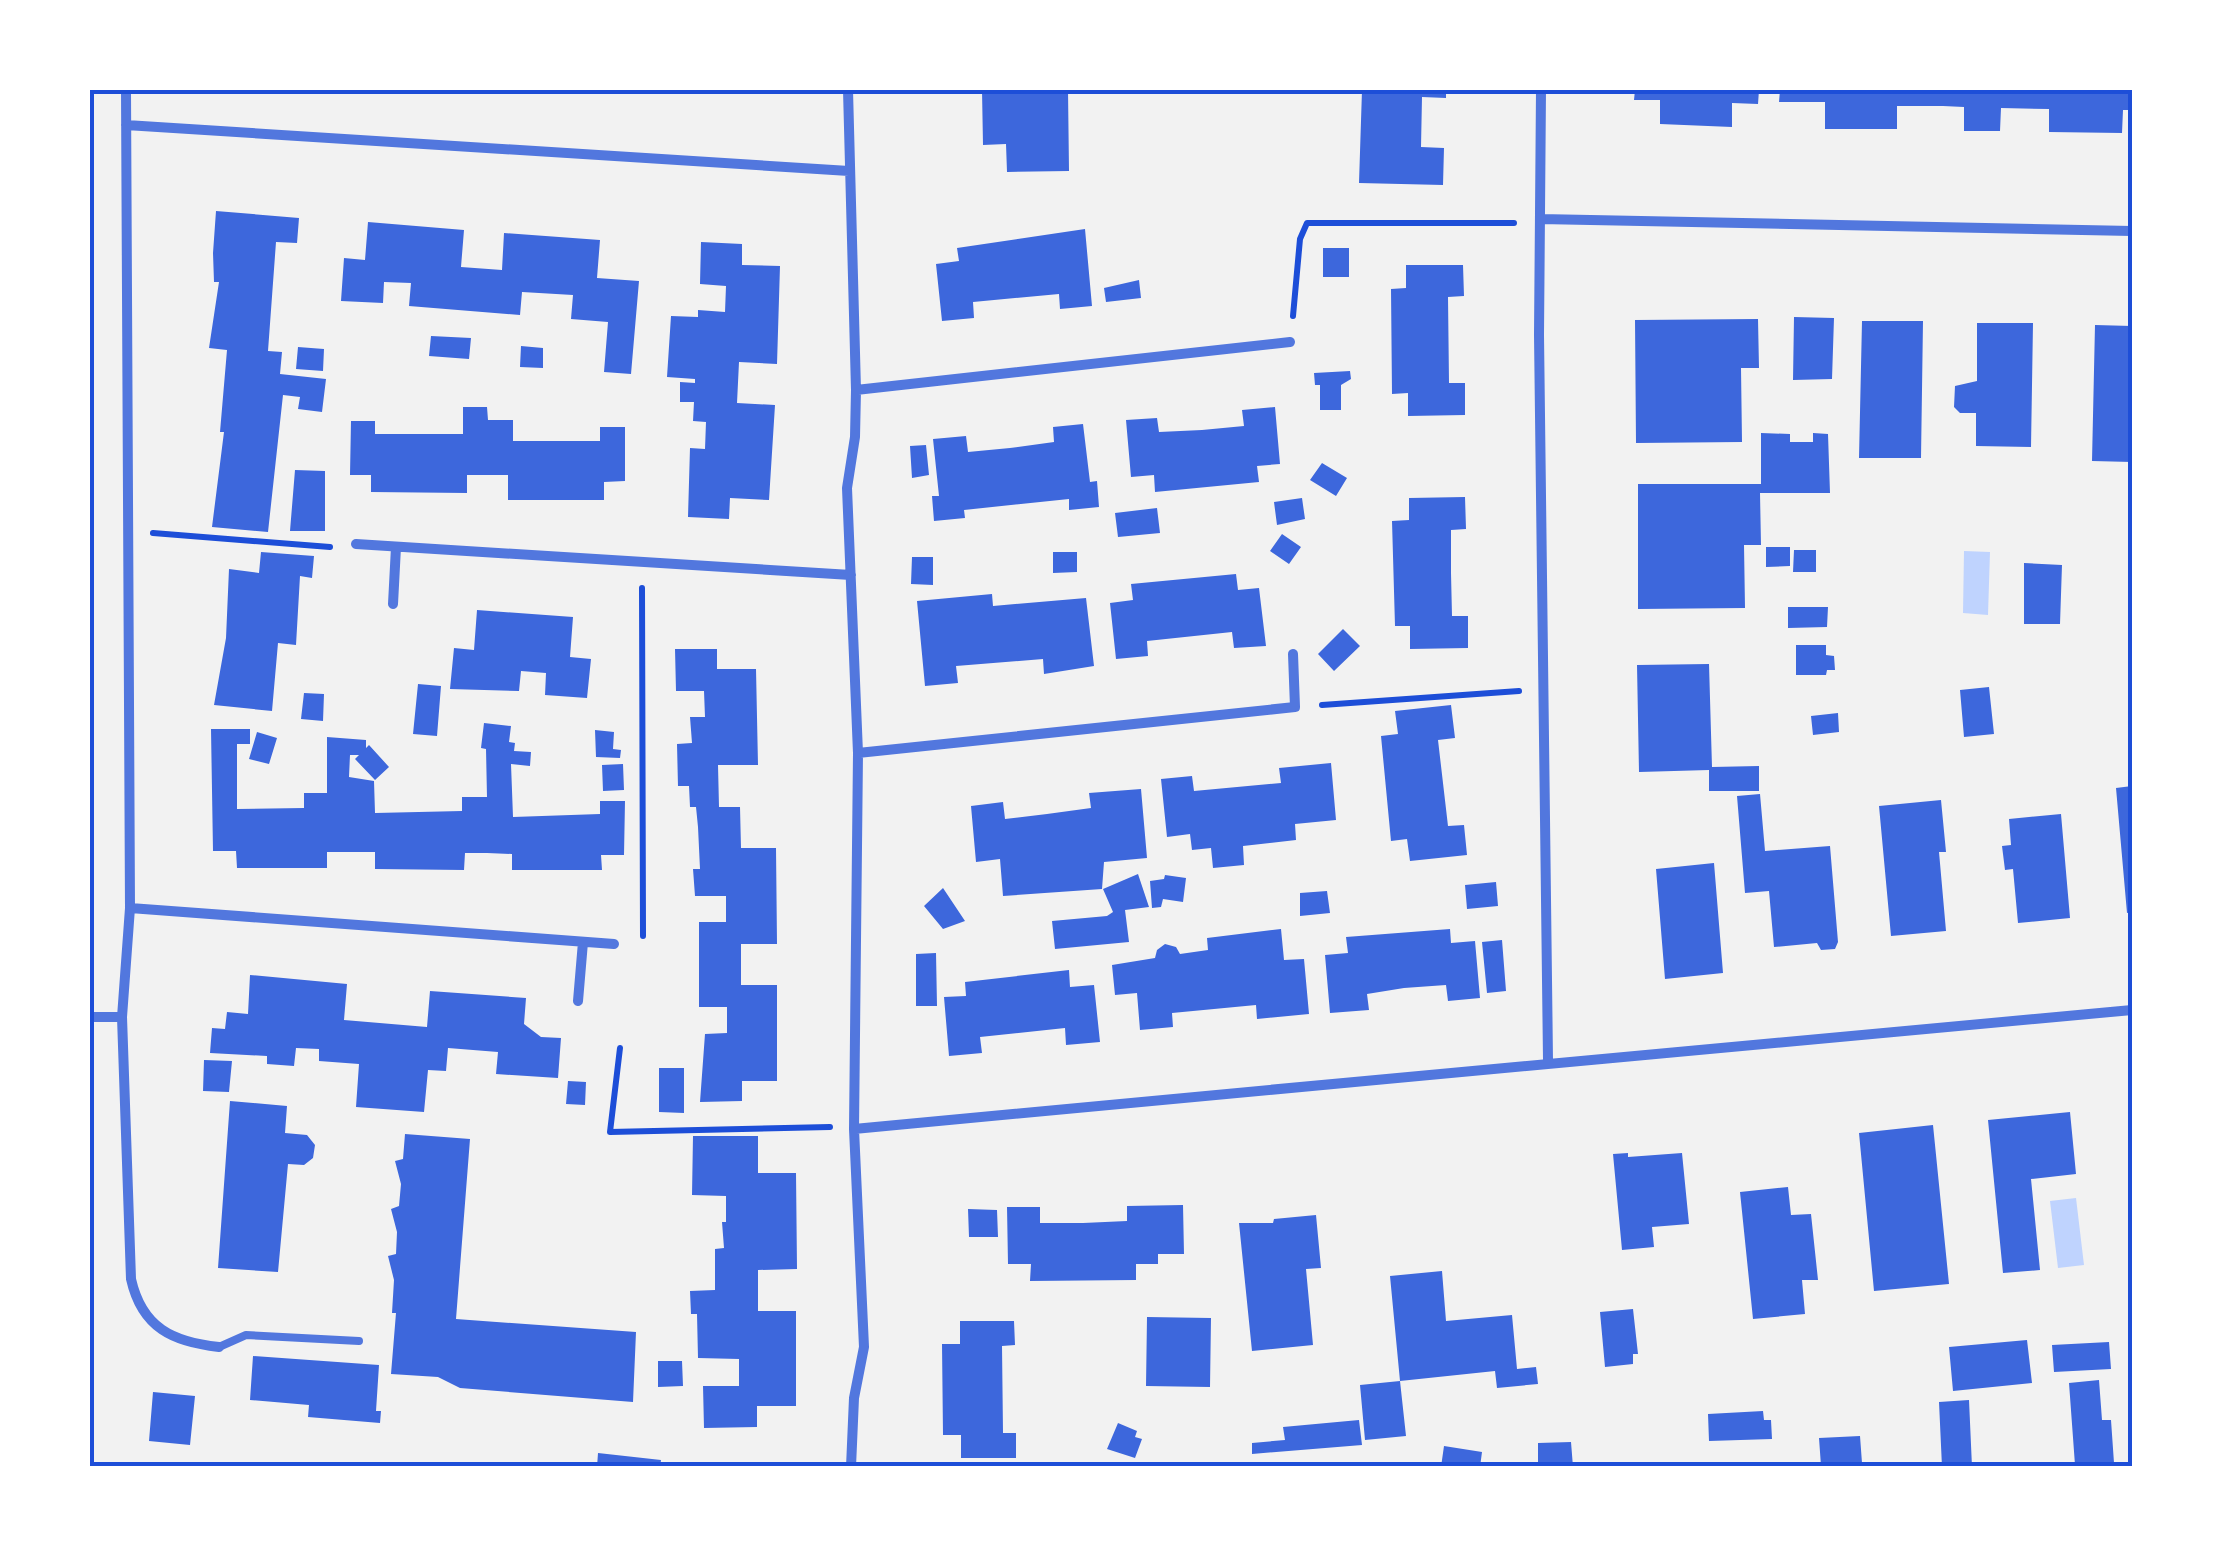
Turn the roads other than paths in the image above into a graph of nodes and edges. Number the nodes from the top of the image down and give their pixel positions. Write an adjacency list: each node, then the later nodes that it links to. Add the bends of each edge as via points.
1 (126, 90): 4 (street)
2 (848, 90): 5 (street)
3 (1541, 90): 6 (street)
4 (126, 125): 5 (street); 16 (street)
5 (850, 171): 9 (street)
6 (1540, 220): 7 (street); 23 (street)
7 (2132, 231)
8 (1290, 342): 9 (street)
9 (856, 390): 12 (street, via 847,488)
10 (356, 544): 11 (street)
11 (396, 547): 12 (street); 13 (street)
12 (851, 575): 15 (street)
13 (393, 604)
14 (1292, 654): 15 (street, via 1296,707)
15 (858, 753): 24 (street)
16 (130, 908): 17 (street); 22 (street)
17 (583, 942): 18 (street); 19 (street)
18 (614, 944)
19 (578, 1001)
20 (2132, 1010): 23 (street)
21 (90, 1017): 22 (street)
22 (122, 1017): 26 (street, via 133,1290 149,1320 166,1334)
23 (1548, 1060): 24 (street)
24 (854, 1129): 27 (street, via 864,1347)
25 (360, 1341): 26 (lane, via 246,1335)
26 (219, 1347)
27 (851, 1467)

